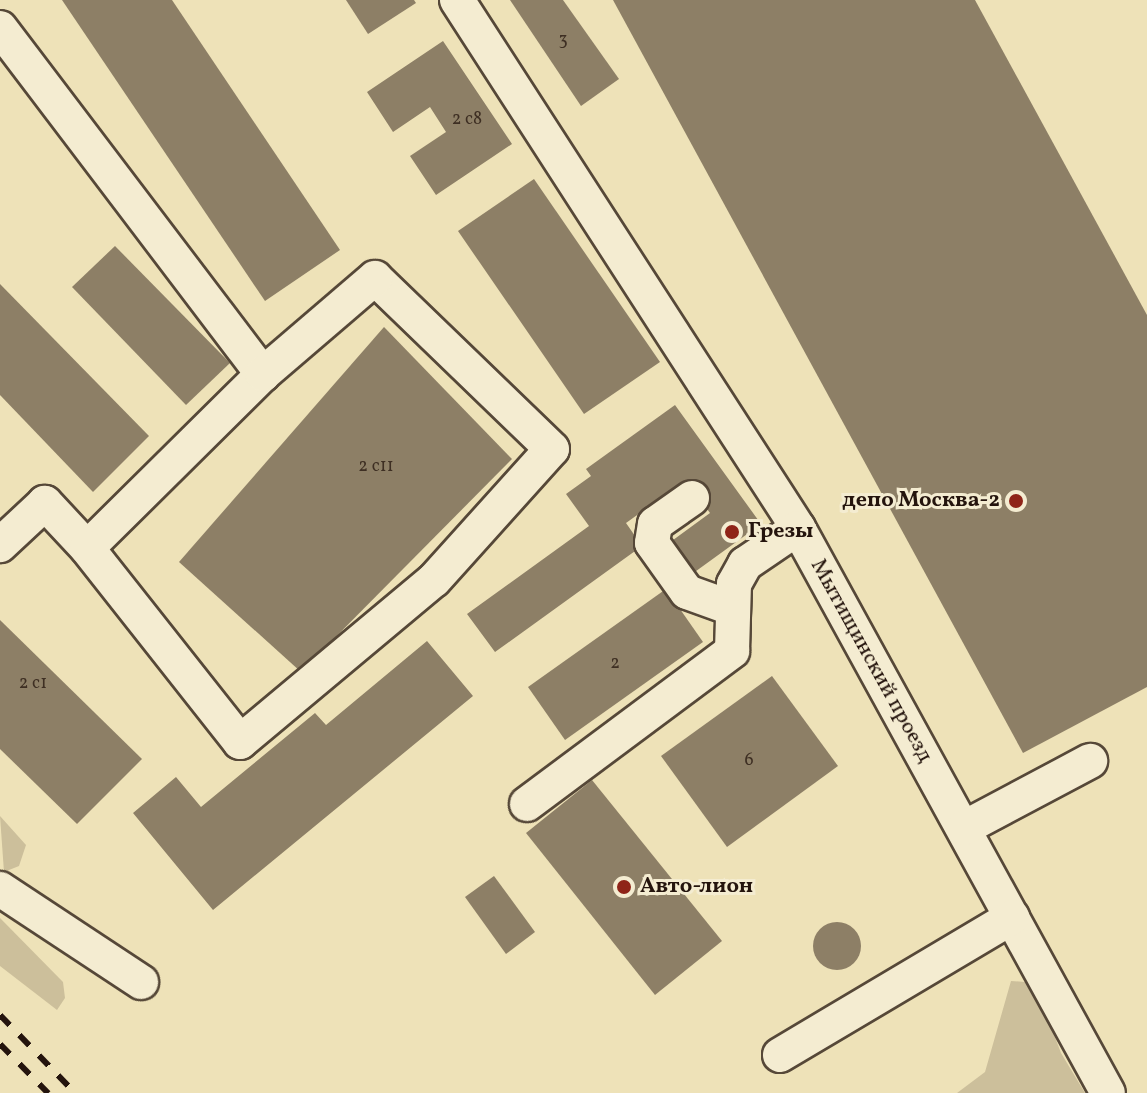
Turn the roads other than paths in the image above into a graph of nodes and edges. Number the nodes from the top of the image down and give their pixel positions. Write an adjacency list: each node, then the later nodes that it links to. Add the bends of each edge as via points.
1 (457, 0): 5 (street, Мытищинский проезд)
2 (0, 28): 3 (street)
3 (263, 374): 7 (street); 7 (street, via 375,278 552,449 434,580 240,742)
4 (692, 498): 8 (street, via 655,524 652,543 687,592)
5 (798, 528): 8 (street, via 745,564); 11 (street, Мытищинский проезд)
6 (0, 545): 7 (street, via 45,503)
7 (87, 548)
8 (729, 607): 10 (street, via 736,634 723,659)
9 (1090, 761): 11 (street)
10 (527, 804)
11 (964, 828): 13 (street, Мытищинский проезд)
12 (0, 889): 14 (street)
13 (1012, 917): 15 (street); 16 (street, Мытищинский проезд)
14 (141, 982)
15 (780, 1055)
16 (1108, 1093)

